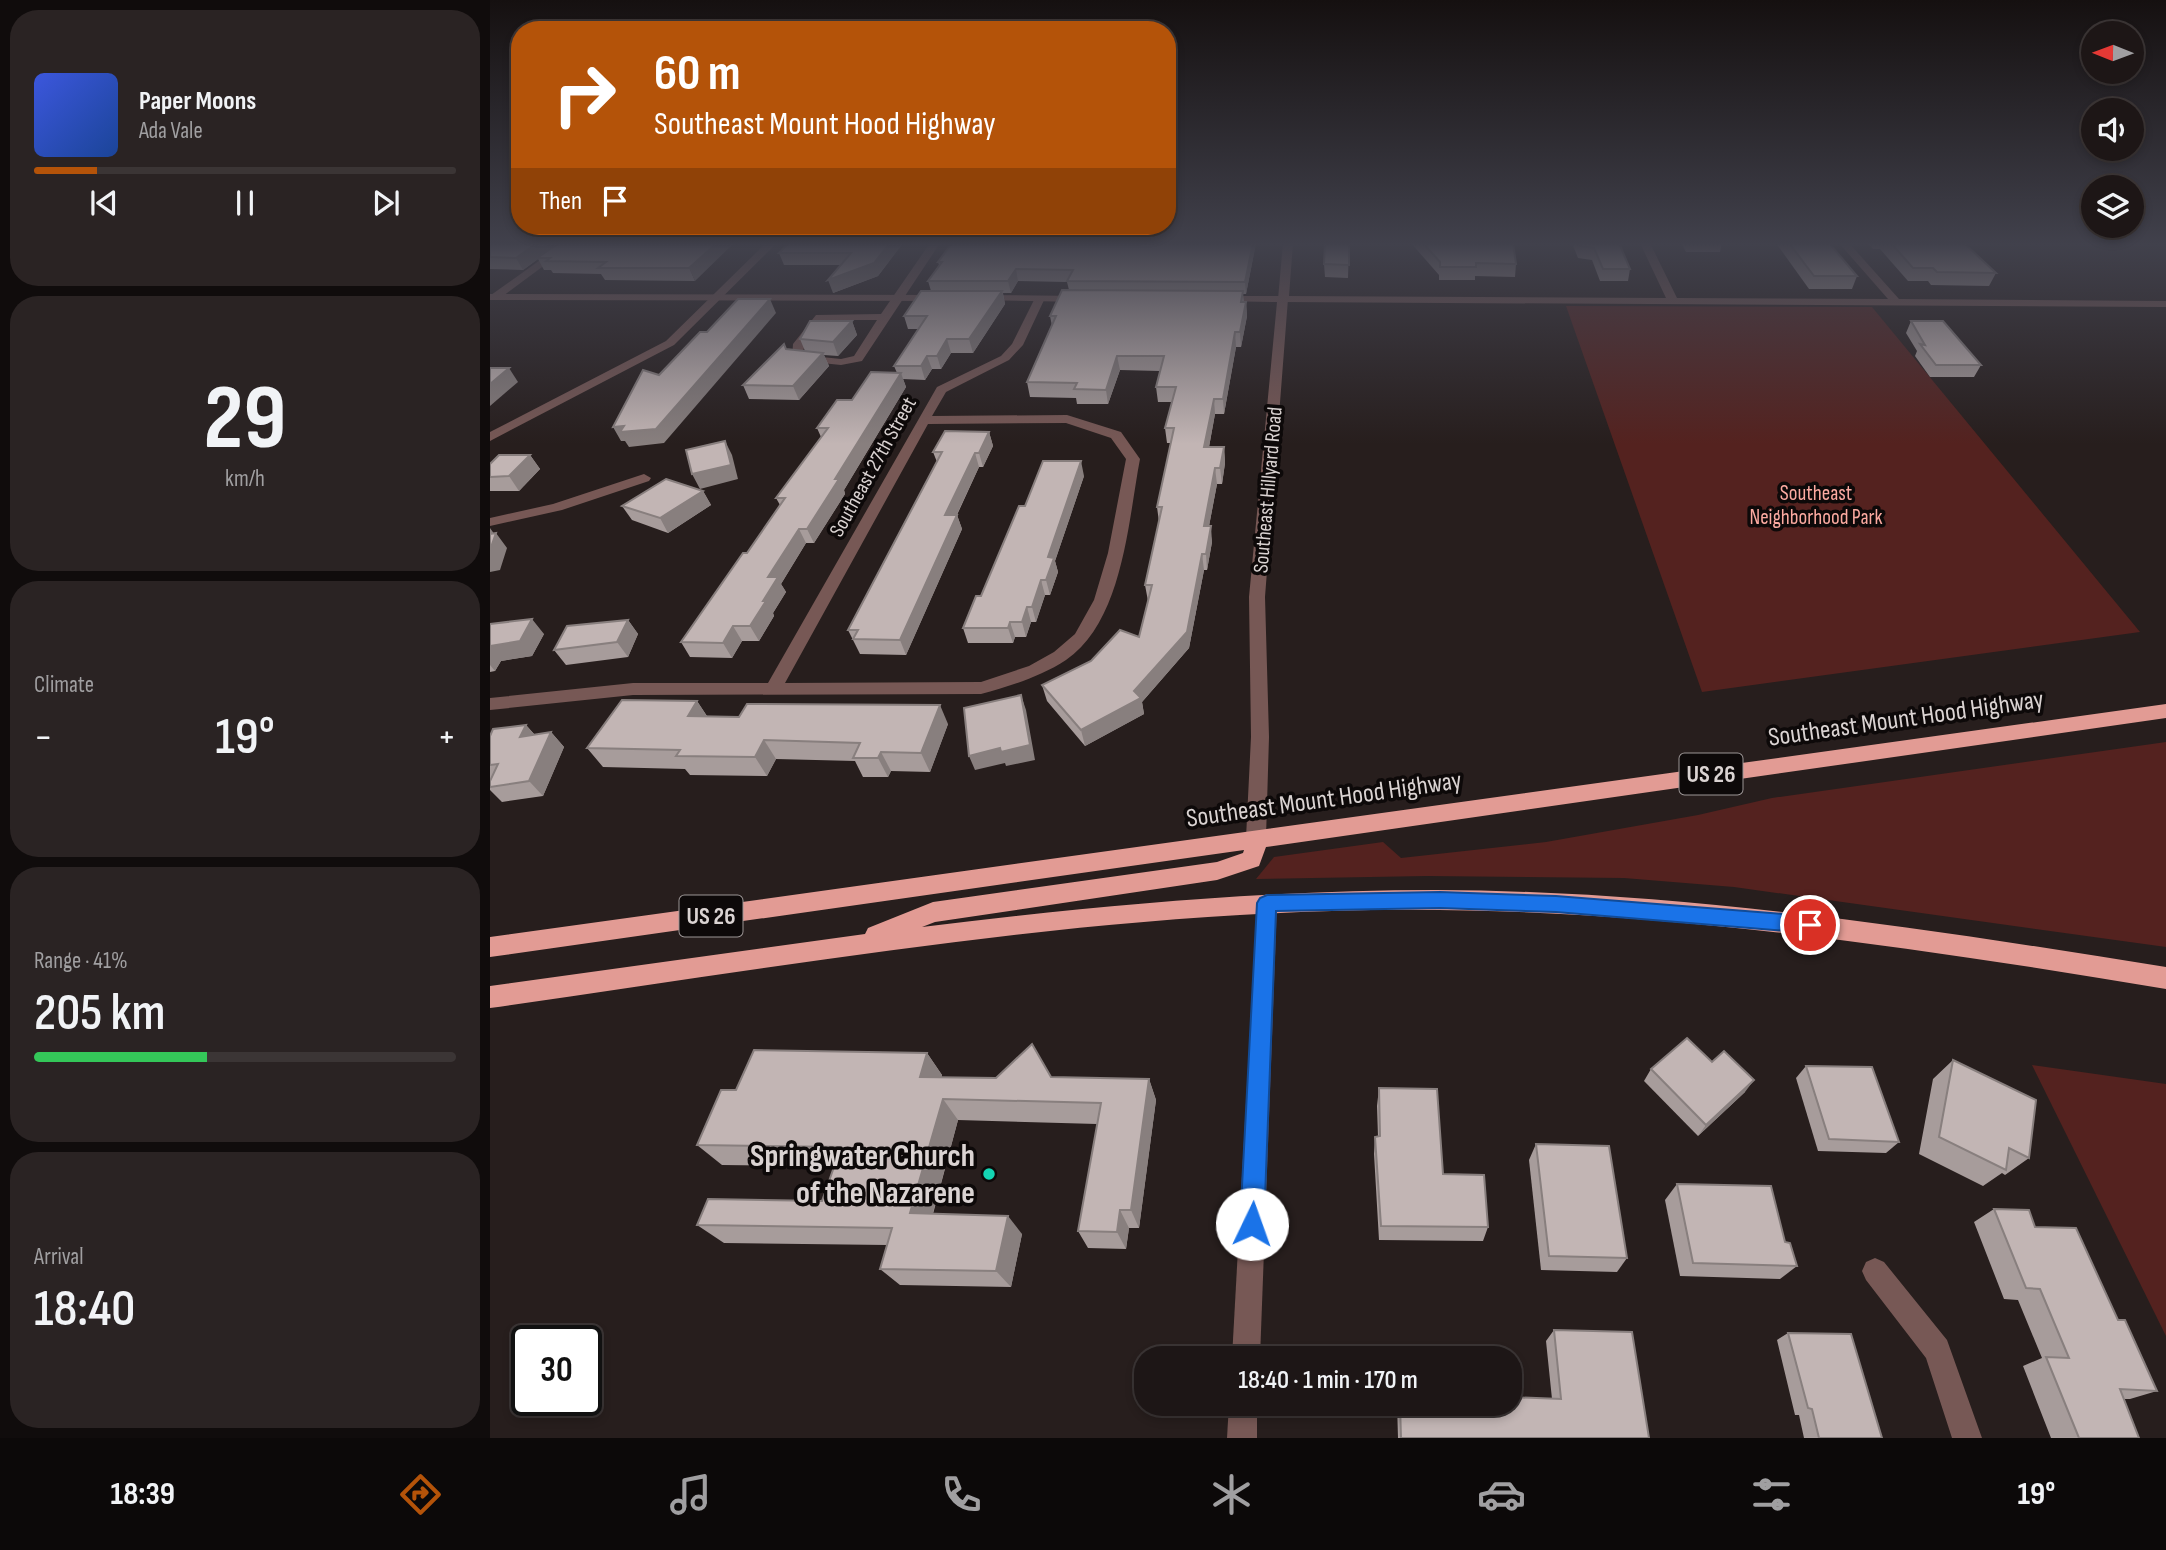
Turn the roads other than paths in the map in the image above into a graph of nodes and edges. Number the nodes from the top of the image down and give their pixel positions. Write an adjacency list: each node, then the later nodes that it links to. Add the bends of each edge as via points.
1 (705, 310): 9 (street, via 670,343)
2 (825, 310): 6 (street)
3 (887, 310): 7 (street)
4 (1034, 310): 8 (street, Southeast 27th Street, via 1005,358 941,390)
5 (1282, 310): 15 (street, Southeast Hillyard Road, via 1258,597)
6 (820, 317): 7 (street); 7 (street, via 799,344 796,358 858,359)
7 (883, 317)
8 (923, 420): 12 (street, Southeast 27th Street); 12 (street, via 1067,418 1116,435 1125,444 1133,459 1106,589 1094,618 1079,640 1054,659 981,688)
9 (490, 437)
10 (644, 478): 11 (street, via 557,507)
11 (490, 522)
12 (773, 688): 13 (street, via 633,689)
13 (490, 704)
14 (2166, 711): 15 (highway, Southeast Mount Hood Highway / US 26)
15 (1256, 838): 17 (highway, via 1251,860 1217,871 933,912); 18 (highway, Southeast Mount Hood Highway / US 26)
16 (1267, 903): 17 (highway, US 26, via 1125,912); 19 (highway, US 26, via 1440,900 1675,912 1863,931); 22 (street)
17 (849, 946): 20 (highway, US 26)
18 (490, 947)
19 (2166, 978)
20 (490, 997)
21 (1875, 1271): 25 (street, via 1937,1350)
22 (1246, 1346)
23 (1243, 1416): 24 (street)
24 (1242, 1438)
25 (1967, 1438)

